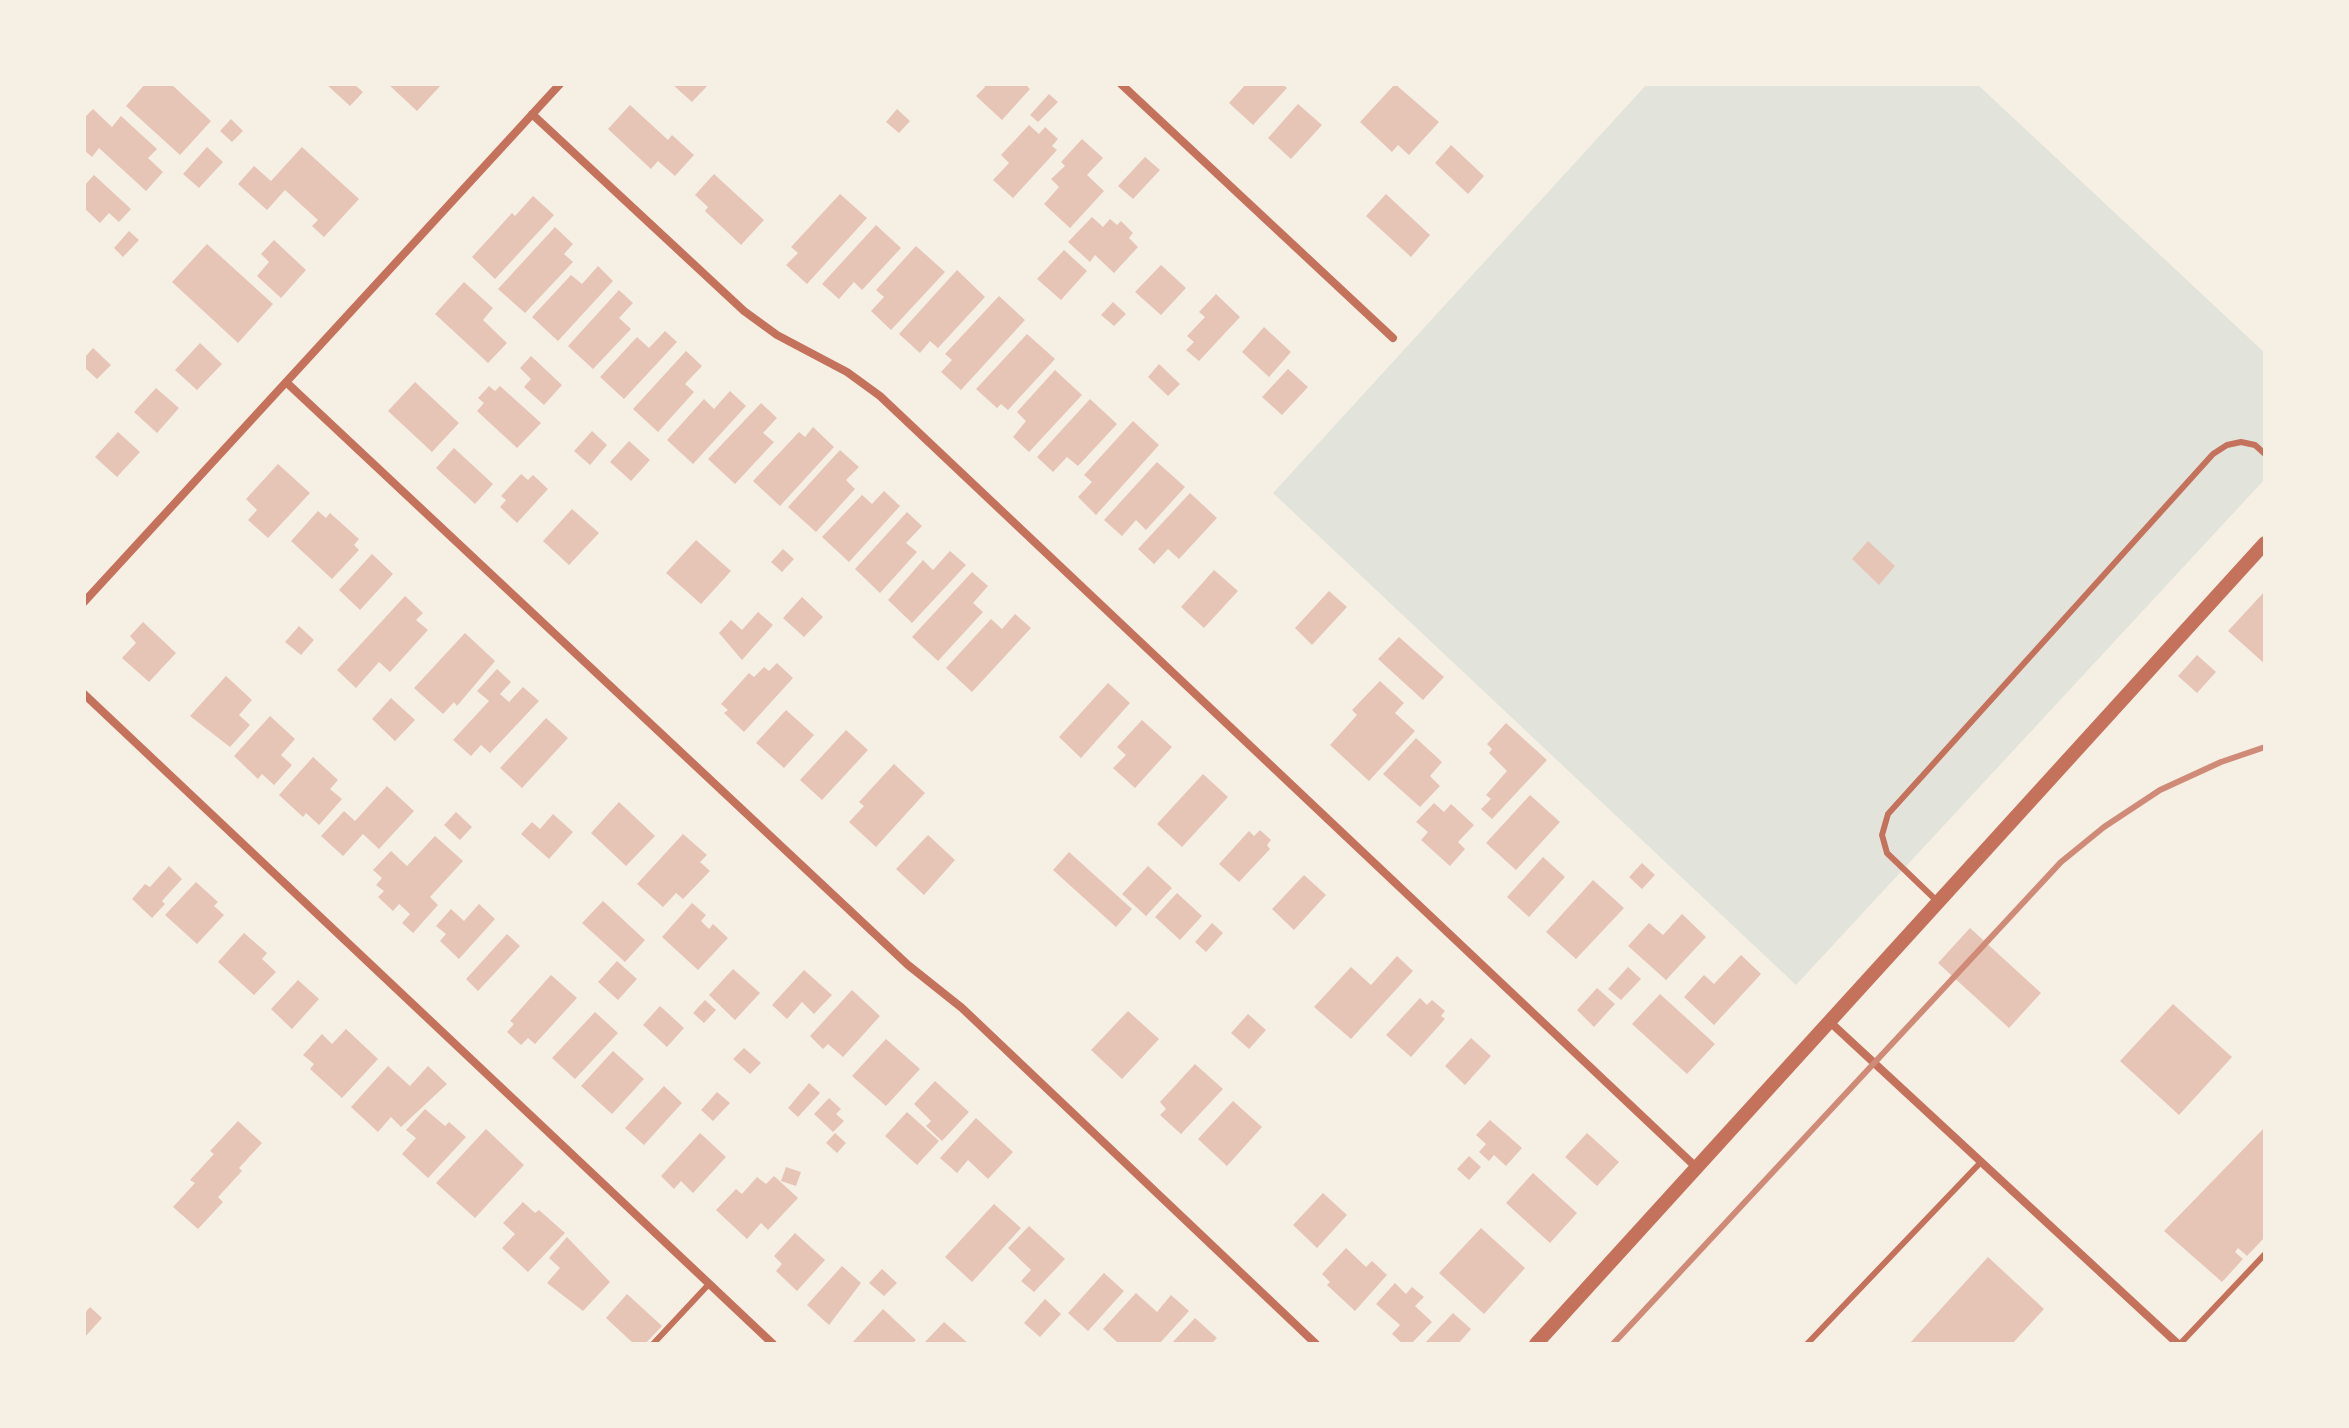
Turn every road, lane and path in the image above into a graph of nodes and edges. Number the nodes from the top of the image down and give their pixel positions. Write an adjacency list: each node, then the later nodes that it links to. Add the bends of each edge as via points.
1 (560, 84): 3 (street)
2 (1121, 84): 4 (street)
3 (532, 114): 5 (street); 13 (street, via 744,311 880,396)
4 (1393, 338)
5 (286, 382): 8 (street); 18 (street)
6 (2265, 454): 10 (lane, via 2241,442 2213,454 1888,814 1882,835 1887,853)
7 (2265, 543): 10 (street)
8 (84, 602)
9 (84, 694): 15 (street)
10 (1939, 904): 11 (street)
11 (1831, 1023): 12 (street); 13 (street)
12 (1981, 1162): 20 (lane); 21 (street)
13 (1697, 1169): 19 (street)
14 (2265, 1254): 21 (lane)
15 (709, 1284): 16 (lane); 17 (street)
16 (653, 1344)
17 (773, 1344)
18 (1316, 1344)
19 (1536, 1344)
20 (1807, 1344)
21 (2179, 1344)

